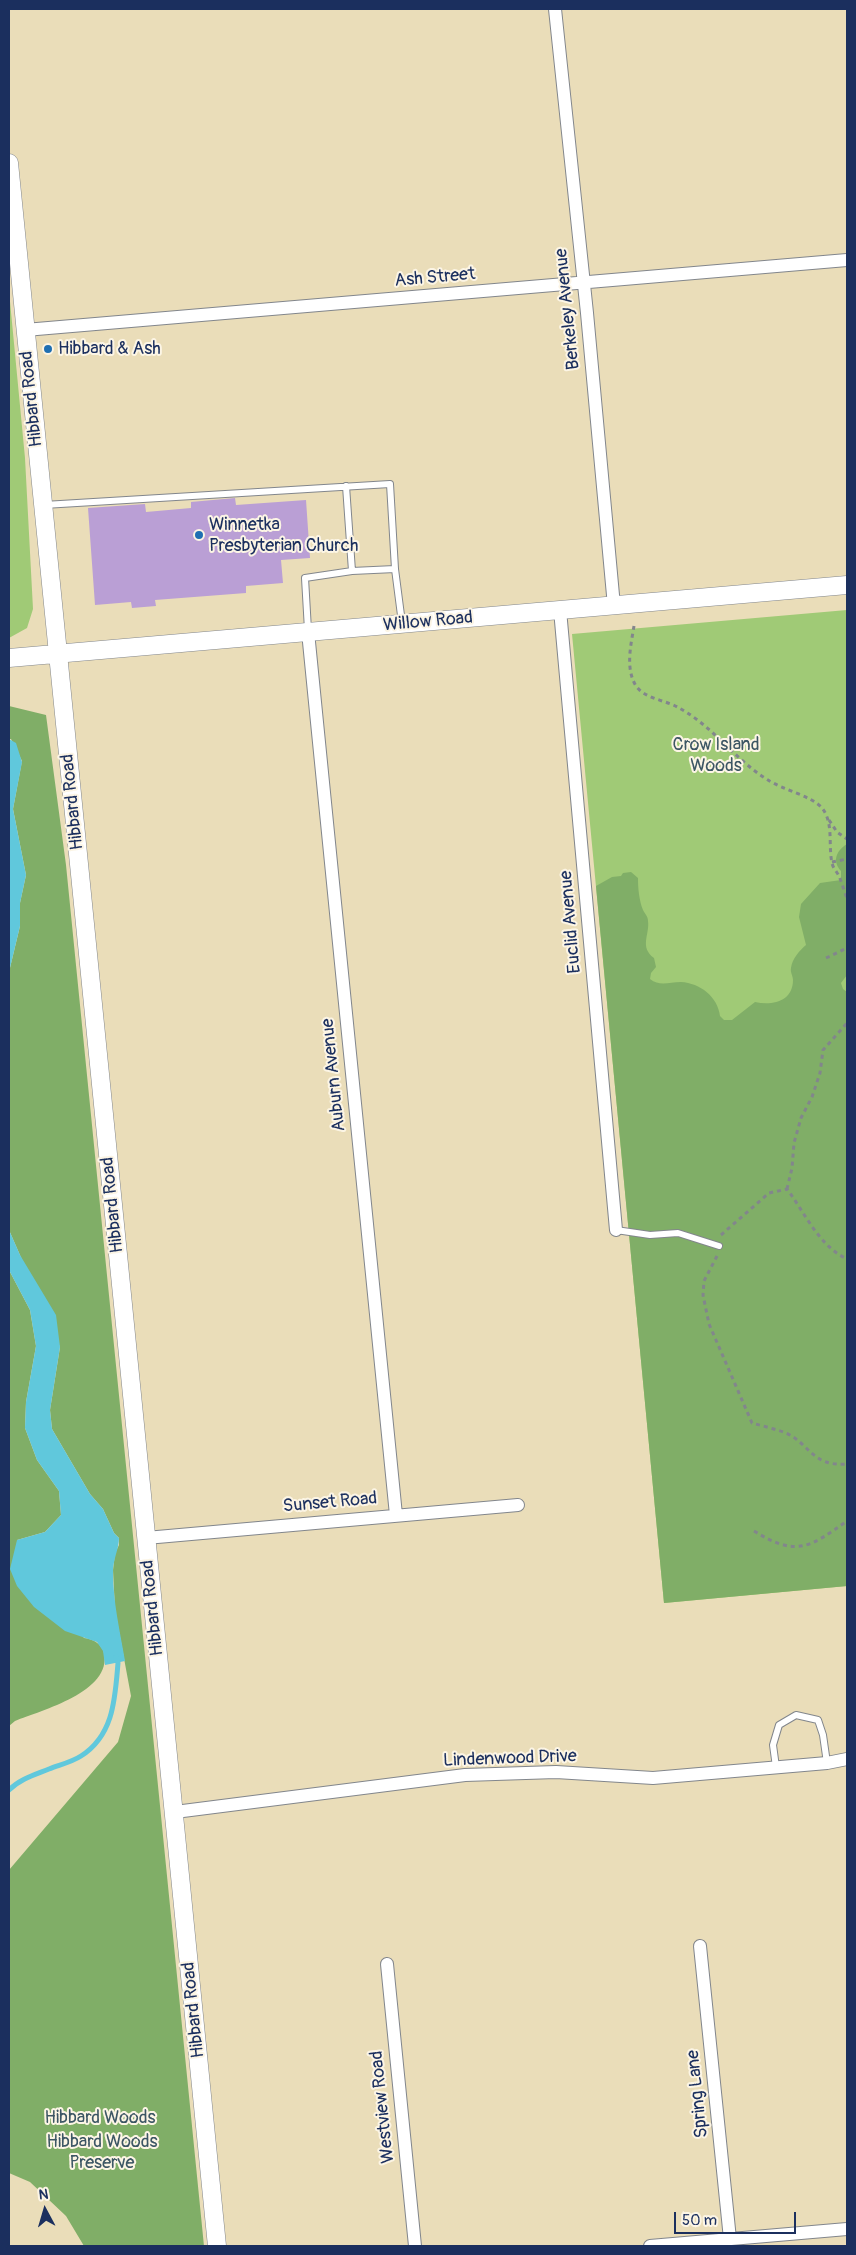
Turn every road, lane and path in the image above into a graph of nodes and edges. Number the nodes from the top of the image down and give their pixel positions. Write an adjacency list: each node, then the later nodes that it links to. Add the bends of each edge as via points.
1 (555, 9): 4 (street, Berkeley Avenue)
2 (9, 163): 5 (street, Hibbard Road)
3 (847, 260): 4 (street, Ash Street)
4 (584, 283): 5 (street, Ash Street); 11 (street, Berkeley Avenue)
5 (25, 330): 7 (street, Hibbard Road)
6 (346, 486): 7 (lane); 8 (lane, via 390,484); 9 (lane)
7 (43, 506): 16 (street, Hibbard Road)
8 (395, 569): 9 (lane); 13 (lane)
9 (352, 571): 15 (lane, via 306,578)
10 (847, 585): 11 (street, Willow Road)
11 (614, 606): 12 (street, Willow Road)
12 (560, 610): 13 (street, Willow Road); 27 (street, Euclid Avenue)
13 (402, 624): 15 (street, Willow Road)
14 (634, 626): 18 (path, via 630,667 635,684 647,695 679,707 711,730 734,754 767,780 807,798 821,807)
15 (308, 632): 16 (street, Willow Road); 32 (street, Auburn Avenue)
16 (58, 654): 17 (street, Willow Road); 35 (street, Hibbard Road)
17 (9, 658)
18 (827, 818): 19 (path); 21 (path)
19 (847, 839)
20 (847, 860): 21 (path)
21 (832, 862): 22 (path)
22 (847, 898)
23 (847, 948): 24 (path)
24 (826, 958)
25 (847, 1023): 26 (path, via 823,1050 820,1073 794,1143)
26 (787, 1189): 28 (path, via 769,1193 744,1213 721,1234); 29 (path, via 819,1236)
27 (616, 1230): 28 (lane, via 650,1235 678,1233)
28 (719, 1246): 30 (path, via 704,1281 705,1305 709,1324 752,1423 786,1433 811,1454 834,1465)
29 (847, 1260)
30 (847, 1464)
31 (518, 1505): 32 (street, Sunset Road)
32 (396, 1515): 35 (street, Sunset Road)
33 (847, 1521): 34 (path, via 827,1535 797,1548 774,1543)
34 (754, 1531)
35 (146, 1538): 39 (street, Hibbard Road)
36 (847, 1759): 37 (street, Lindenwood Drive)
37 (827, 1763): 38 (street, Lindenwood Drive); 38 (lane, via 818,1720 796,1715 779,1725 773,1745)
38 (776, 1767): 39 (street, Lindenwood Drive, via 654,1778 556,1772 465,1776)
39 (175, 1812): 44 (street, Hibbard Road)
40 (700, 1946): 43 (street, Spring Lane)
41 (387, 1964): 45 (street, Westview Road)
42 (847, 2229): 43 (street)
43 (730, 2239): 46 (street)
44 (217, 2246)
45 (415, 2246)
46 (650, 2246)

